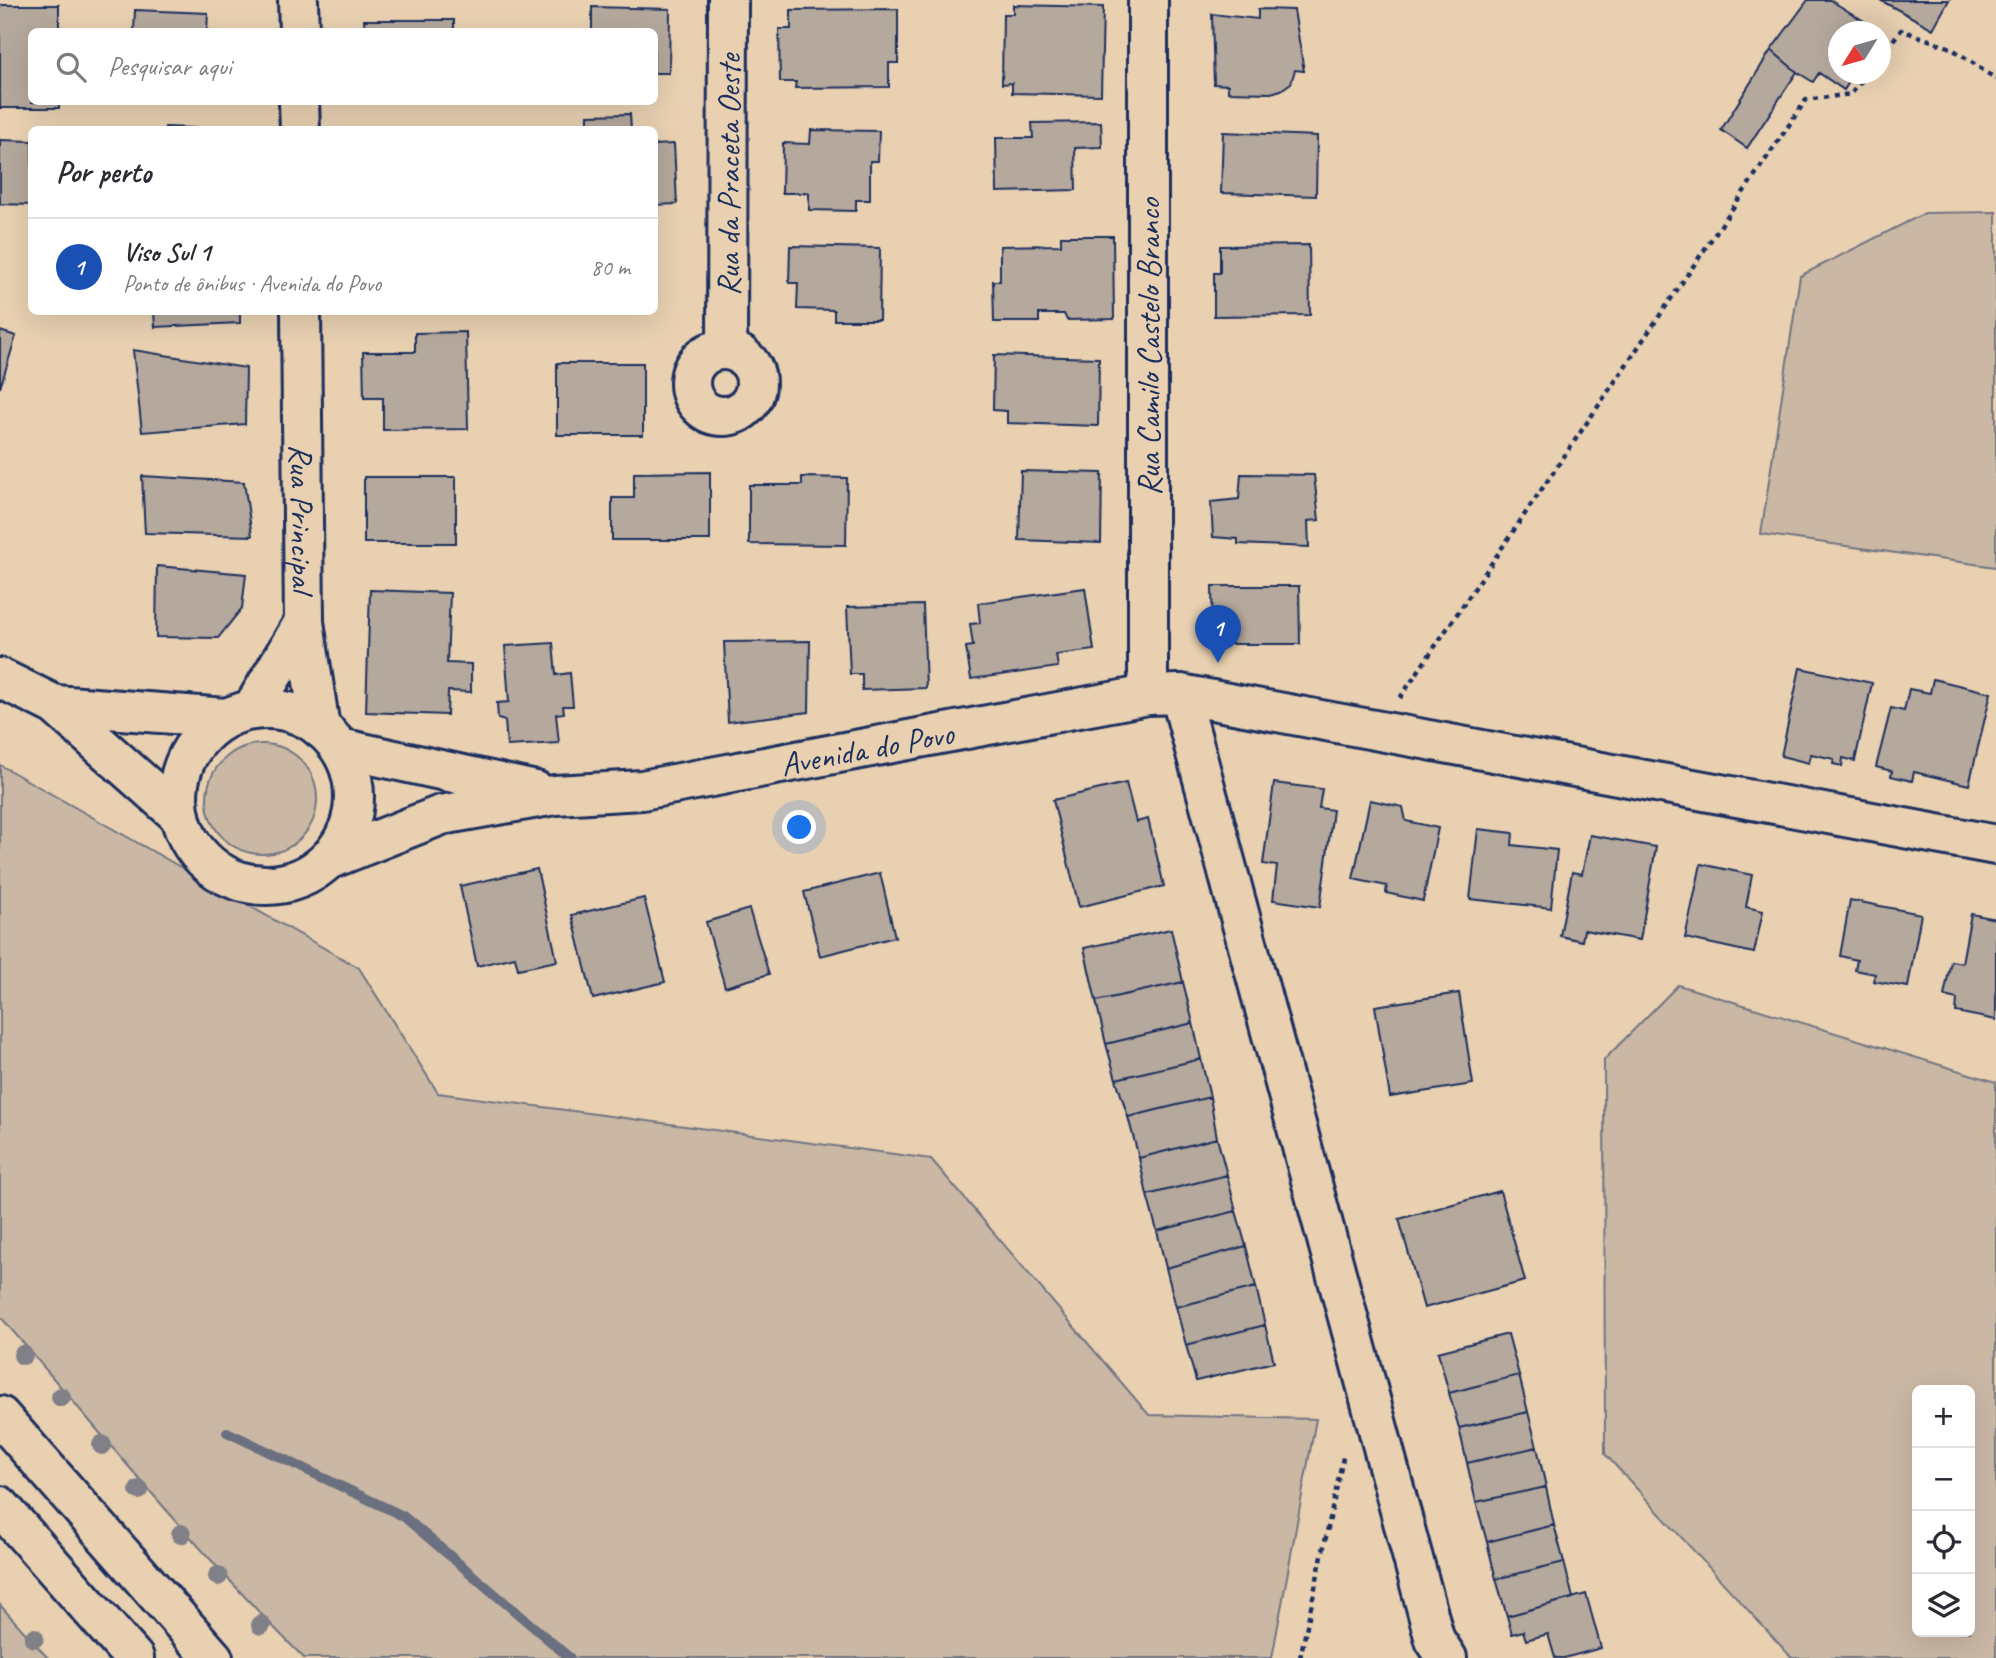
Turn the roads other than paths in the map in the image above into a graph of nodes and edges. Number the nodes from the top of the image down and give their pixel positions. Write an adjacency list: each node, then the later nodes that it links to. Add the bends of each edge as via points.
1 (298, 0): 4 (street)
2 (728, 0): 8 (street, Rua da Praceta Oeste)
3 (1148, 0): 11 (street, Rua Camilo Castelo Branco)
4 (299, 28)
5 (299, 105): 6 (street)
6 (300, 126)
7 (301, 315): 9 (street, Rua Principal)
8 (727, 350)
9 (304, 622): 13 (street, Rua Principal); 14 (street)
10 (0, 678): 12 (street, Avenida do Povo)
11 (1164, 694): 15 (street, Avenida do Povo, via 642,790); 17 (street); 23 (street, Rua Camilo Castelo Branco, via 1435,1640)
12 (55, 705): 13 (street, Avenida do Povo); 16 (street, Avenida do Povo)
13 (239, 714): 14 (street, Avenida do Povo, via 270,709 288,712 305,718); 16 (street, Avenida do Povo, via 207,731 192,749 178,792)
14 (330, 738): 15 (street, Avenida do Povo); 18 (street, Avenida do Povo, via 350,770 355,793 344,839)
15 (555, 795): 18 (street, Avenida do Povo, via 441,815)
16 (180, 816): 18 (street, Avenida do Povo, via 190,841 207,862 229,877 256,885 283,884)
17 (1996, 845)
18 (330, 859)
19 (0, 1416): 22 (street)
20 (0, 1506): 21 (street)
21 (134, 1658)
22 (213, 1658)
23 (1447, 1658)

